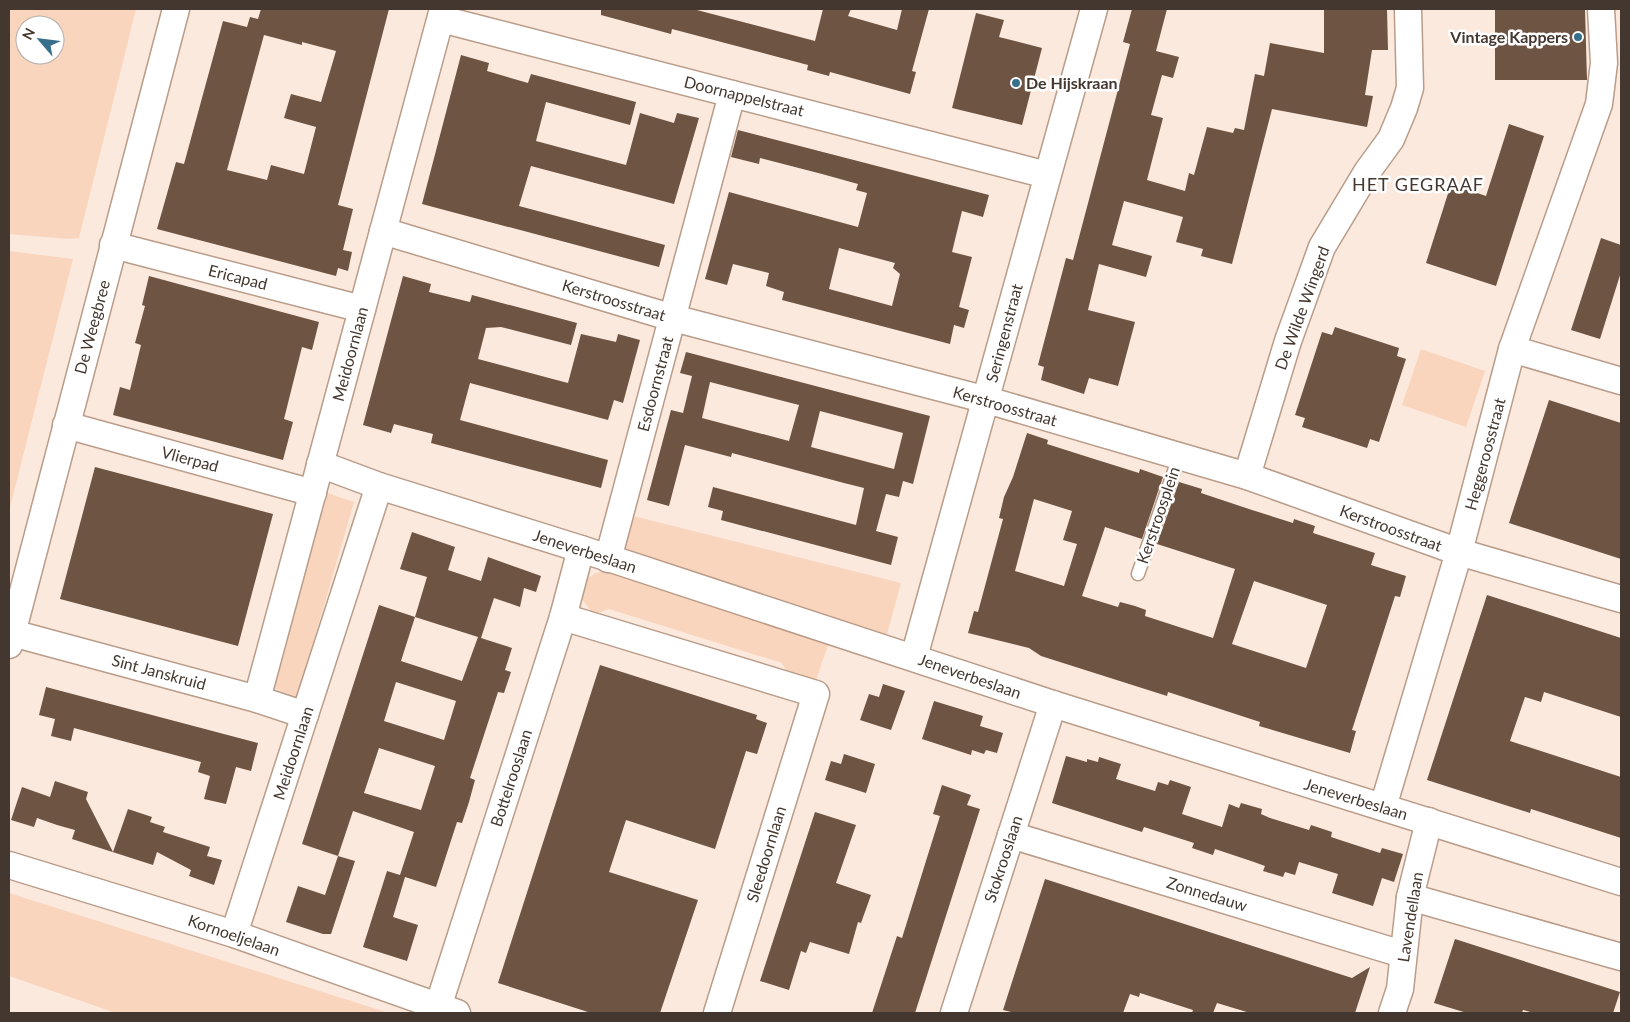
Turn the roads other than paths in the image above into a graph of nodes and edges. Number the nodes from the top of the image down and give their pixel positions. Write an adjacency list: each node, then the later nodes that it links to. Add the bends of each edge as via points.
1 (176, 9): 10 (street, De Weegbree)
2 (1094, 9): 8 (street, Seringenstraat)
3 (1408, 9): 19 (street, De Wilde Wingerd, via 1410,88 1404,108 1391,139 1322,247 1288,341)
4 (1601, 9): 7 (street, Heggeroosstraat)
5 (442, 14): 6 (street, Doornappelstraat); 9 (street, Meidoornlaan)
6 (732, 94): 8 (street, Doornappelstraat); 12 (street, Esdoornstraat)
7 (1610, 107): 13 (street, Heggeroosstraat)
8 (1047, 175): 15 (street, Seringenstraat)
9 (383, 231): 11 (street, Meidoornlaan); 12 (street, Kerstroosstraat)
10 (114, 246): 11 (street, Ericapad); 16 (street, De Weegbree)
11 (362, 309): 18 (street, Meidoornlaan)
12 (673, 318): 15 (street, Kerstroosstraat); 24 (street, Esdoornstraat)
13 (1512, 349): 14 (street); 23 (street, Heggeroosstraat)
14 (1621, 381)
15 (987, 400): 17 (street, Kerstroosstraat); 29 (street, Seringenstraat)
16 (66, 425): 21 (street, Vlierpad); 28 (street, De Weegbree)
17 (1179, 457): 19 (street, Kerstroosstraat); 25 (lane, Kerstroosplein)
18 (320, 464): 20 (street, Jeneverbeslaan); 21 (street, Meidoornlaan)
19 (1247, 476): 23 (street, Kerstroosstraat)
20 (379, 486): 22 (street, Jeneverbeslaan); 32 (street, Meidoornlaan)
21 (313, 493): 30 (street, Meidoornlaan)
22 (581, 549): 24 (street, Jeneverbeslaan); 27 (street, Bottelrooslaan)
23 (1459, 552): 26 (street, Kerstroosstraat); 33 (street, Heggeroosstraat)
24 (608, 559): 29 (street, Jeneverbeslaan)
25 (1138, 574)
26 (1621, 599)
27 (563, 617): 42 (street, Bottelrooslaan); 43 (street, Sleedoornlaan, via 816,694)
28 (10, 639): 30 (street, Sint Janskruid)
29 (914, 658): 31 (street, Jeneverbeslaan)
30 (257, 699): 32 (street, Sint Janskruid)
31 (1053, 704): 33 (street, Jeneverbeslaan); 35 (street, Stokrooslaan)
32 (305, 715): 39 (street, Meidoornlaan)
33 (1383, 807): 34 (street, Jeneverbeslaan)
34 (1429, 821): 37 (street, Jeneverbeslaan); 38 (street, Lavendellaan)
35 (1011, 835): 40 (street, Zonnedauw); 44 (street, Stokrooslaan)
36 (9, 865): 39 (street, Kornoeljelaan)
37 (1621, 882)
38 (1410, 897): 40 (street, Lavendellaan); 41 (street)
39 (234, 934): 42 (street, Kornoeljelaan)
40 (1402, 954): 45 (street, Lavendellaan, via 1400,988)
41 (1621, 957)
42 (448, 1010)
43 (717, 1013)
44 (954, 1013)
45 (1392, 1013)

